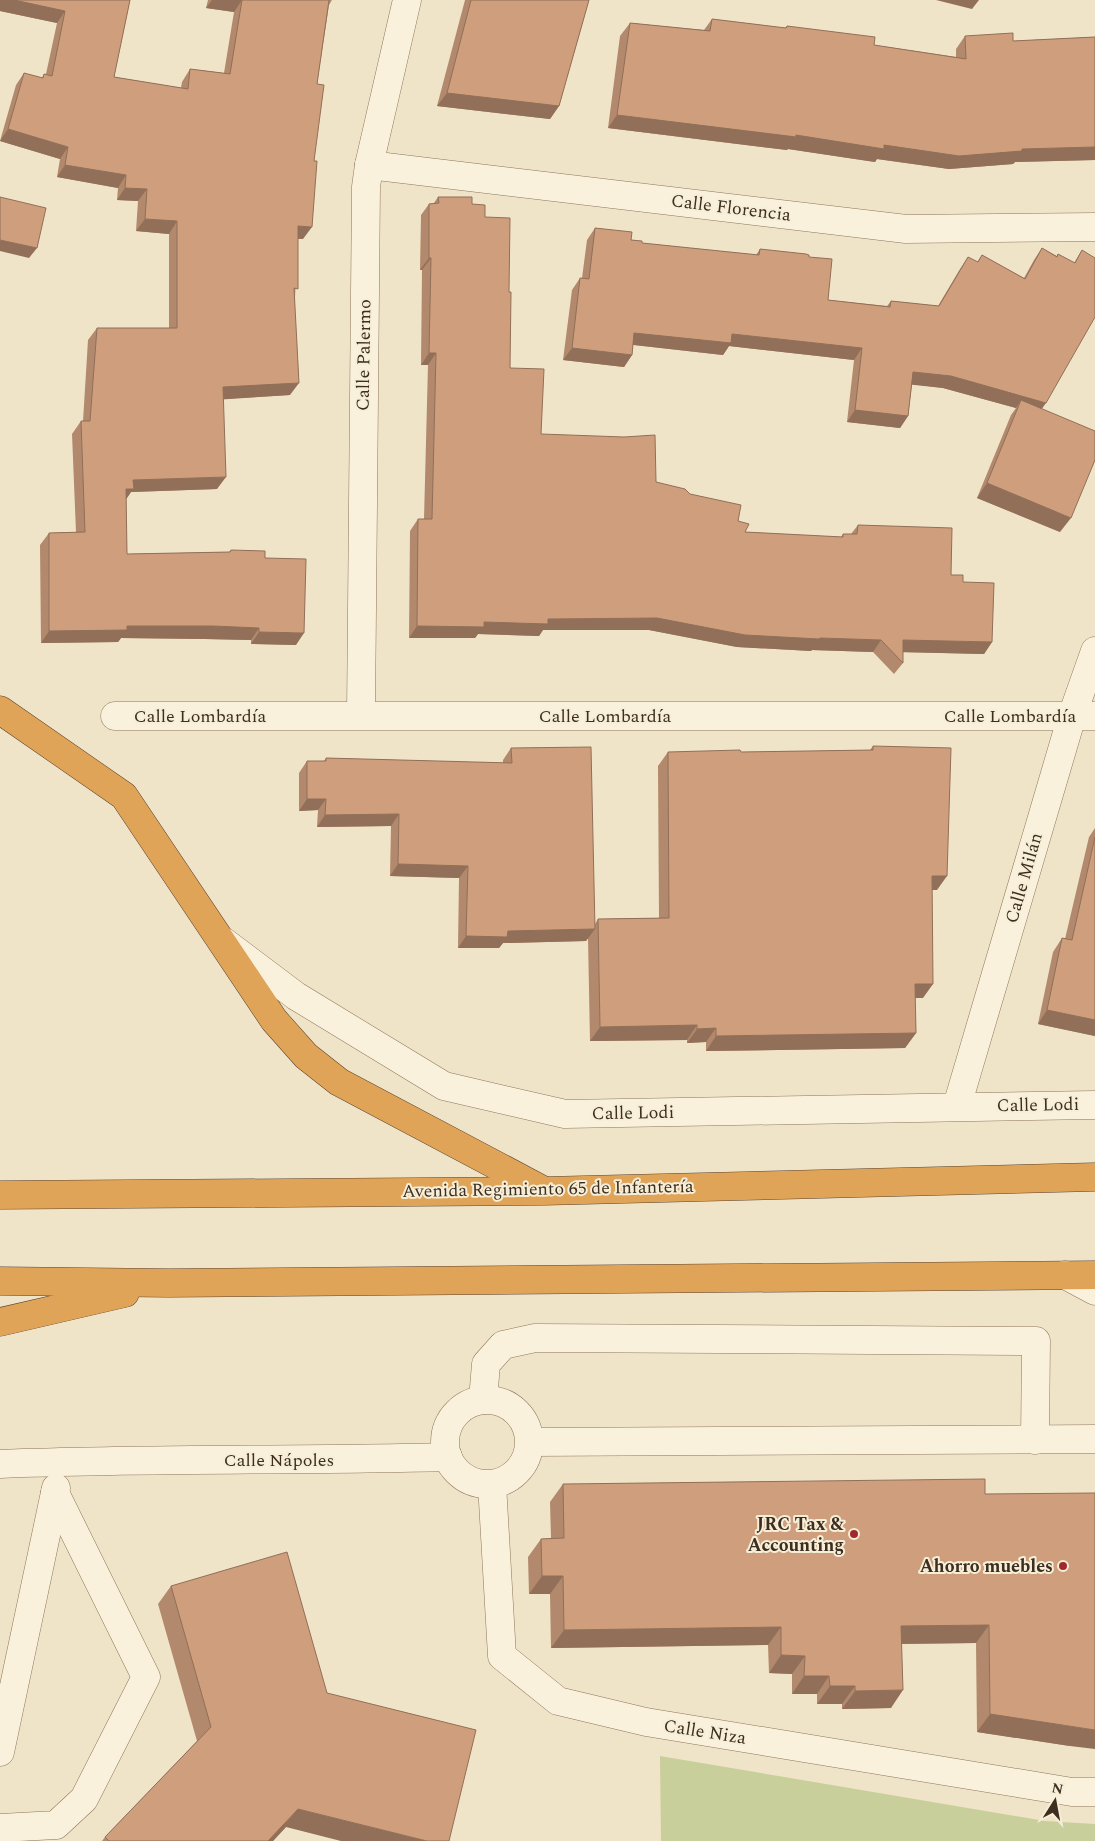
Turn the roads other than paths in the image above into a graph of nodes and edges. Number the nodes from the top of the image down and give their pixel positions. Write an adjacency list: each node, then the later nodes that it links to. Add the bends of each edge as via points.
1 (407, 0): 2 (street, Calle Palermo)
2 (368, 165): 3 (street, Calle Florencia, via 906,229); 7 (street, Calle Palermo)
3 (1095, 227)
4 (1095, 651): 8 (street, Calle Milán)
5 (0, 710): 9 (highway, via 124,796)
6 (114, 716): 7 (street, Calle Lombardía)
7 (361, 716): 8 (street, Calle Lombardía)
8 (1084, 716): 11 (street, Calle Milán)
9 (219, 939): 11 (street, Calle Lodi, via 296,996 444,1086 565,1114); 13 (highway, via 274,1020 306,1056 339,1082)
10 (1095, 1105): 11 (street, Calle Lodi)
11 (957, 1106)
12 (1095, 1177): 13 (highway, Avenida Regimiento 65 de Infantería)
13 (544, 1191): 14 (highway, Avenida Regimiento 65 de Infantería)
14 (0, 1195)
15 (1066, 1275): 16 (highway); 18 (highway); 19 (street)
16 (1095, 1275)
17 (0, 1280): 18 (highway)
18 (169, 1283): 20 (highway)
19 (1095, 1291)
20 (0, 1322)
21 (484, 1400): 22 (street, via 486,1364 503,1346 535,1338 1036,1341); 24 (street, via 510,1406 520,1415); 25 (street, via 469,1403 449,1422 445,1435)
22 (1035, 1440): 23 (street); 24 (street)
23 (1095, 1440)
24 (530, 1442): 28 (street, via 521,1468 511,1478)
25 (448, 1457): 26 (street, Calle Nápoles); 28 (street, via 458,1473 470,1481)
26 (61, 1462): 27 (street, Calle Nápoles); 29 (street)
27 (0, 1464)
28 (492, 1484): 31 (street, Calle Niza, via 502,1656 558,1701 646,1722 1072,1792)
29 (55, 1493): 30 (street); 32 (street, via 146,1677 84,1799 56,1825)
30 (0, 1752)
31 (1095, 1792)
32 (0, 1828)

